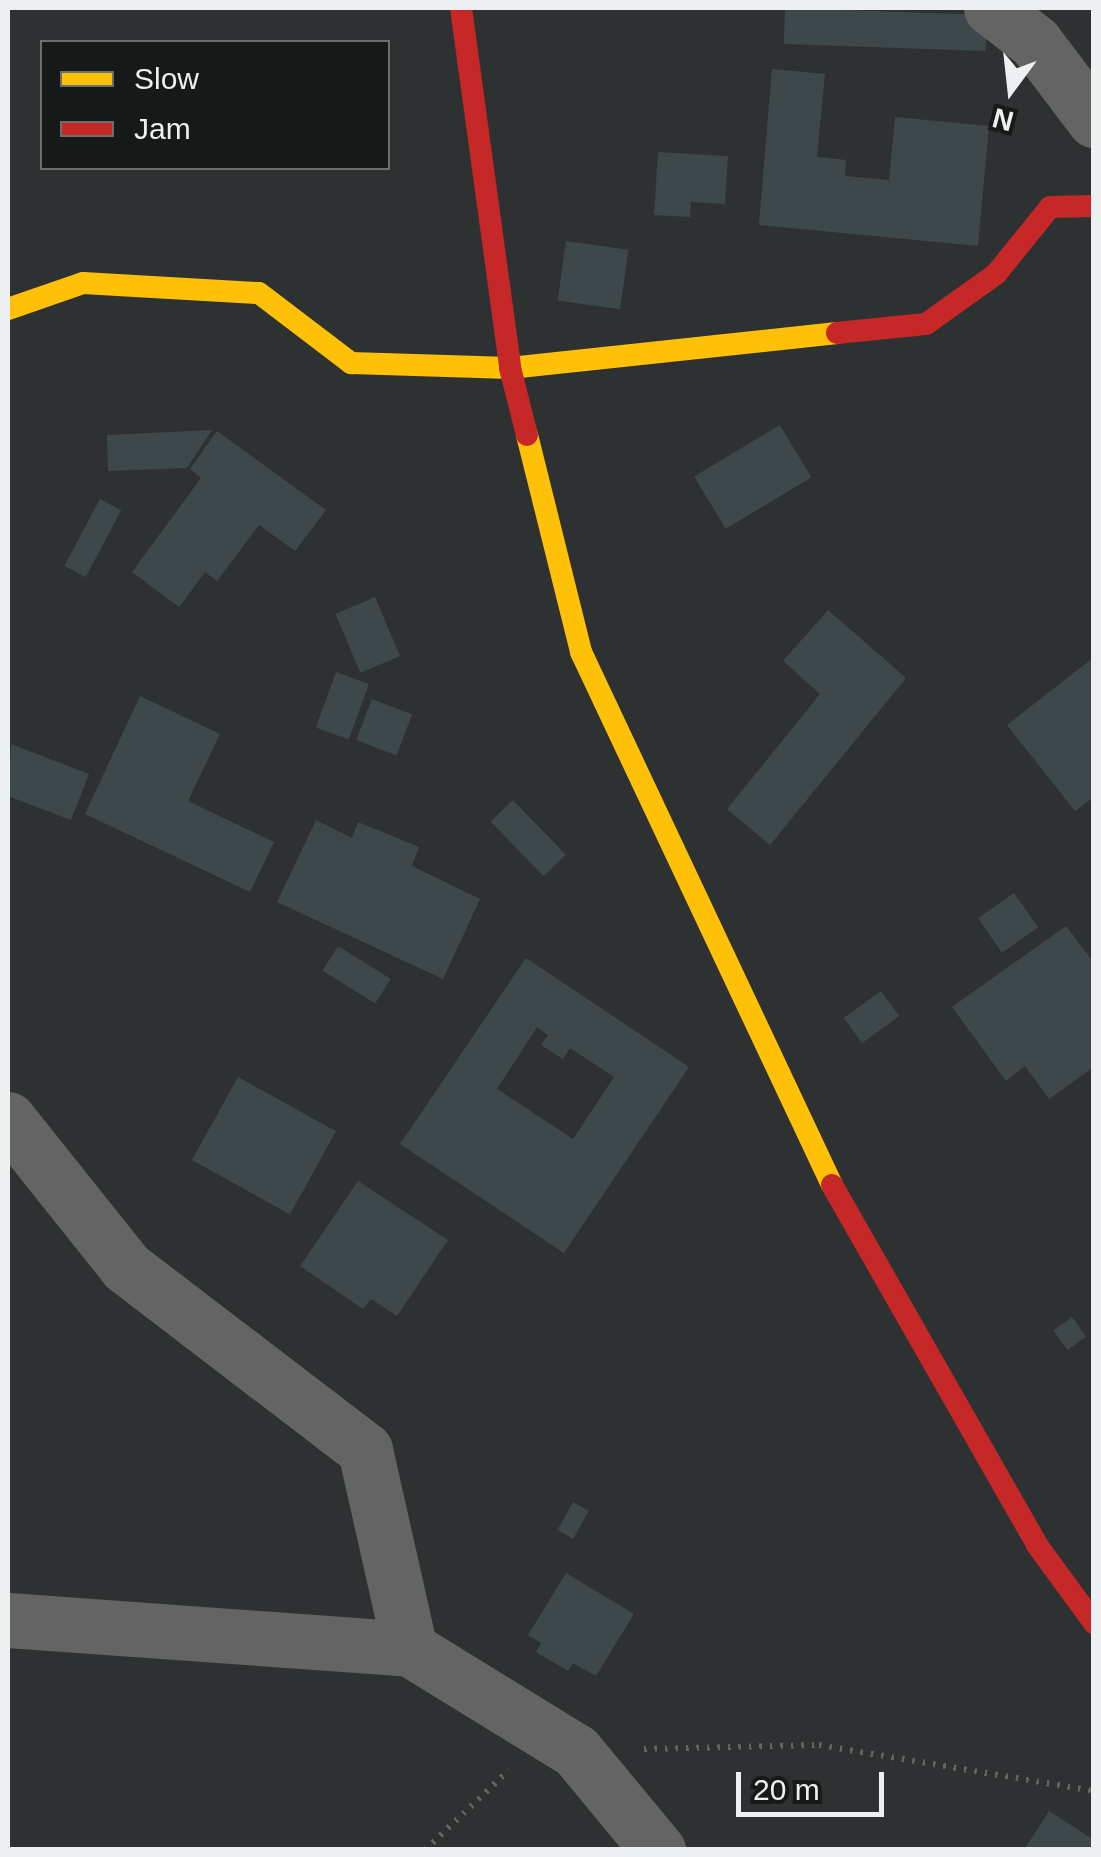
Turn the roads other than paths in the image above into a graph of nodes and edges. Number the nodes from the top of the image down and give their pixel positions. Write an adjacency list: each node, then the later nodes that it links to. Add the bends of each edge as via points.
1 (461, 8): 6 (street)
2 (991, 8): 3 (street, via 1035,42)
3 (1094, 120)
4 (1094, 206): 6 (street, via 1050,207 996,274 926,324)
5 (8, 309): 6 (street, via 83,283 258,293 351,364)
6 (510, 368): 9 (street, via 581,652 848,1219 1037,1544)
7 (8, 1119): 10 (street, via 126,1268 365,1450)
8 (8, 1620): 10 (street)
9 (1094, 1624)
10 (410, 1649): 11 (street, via 576,1751)
11 (658, 1850)

